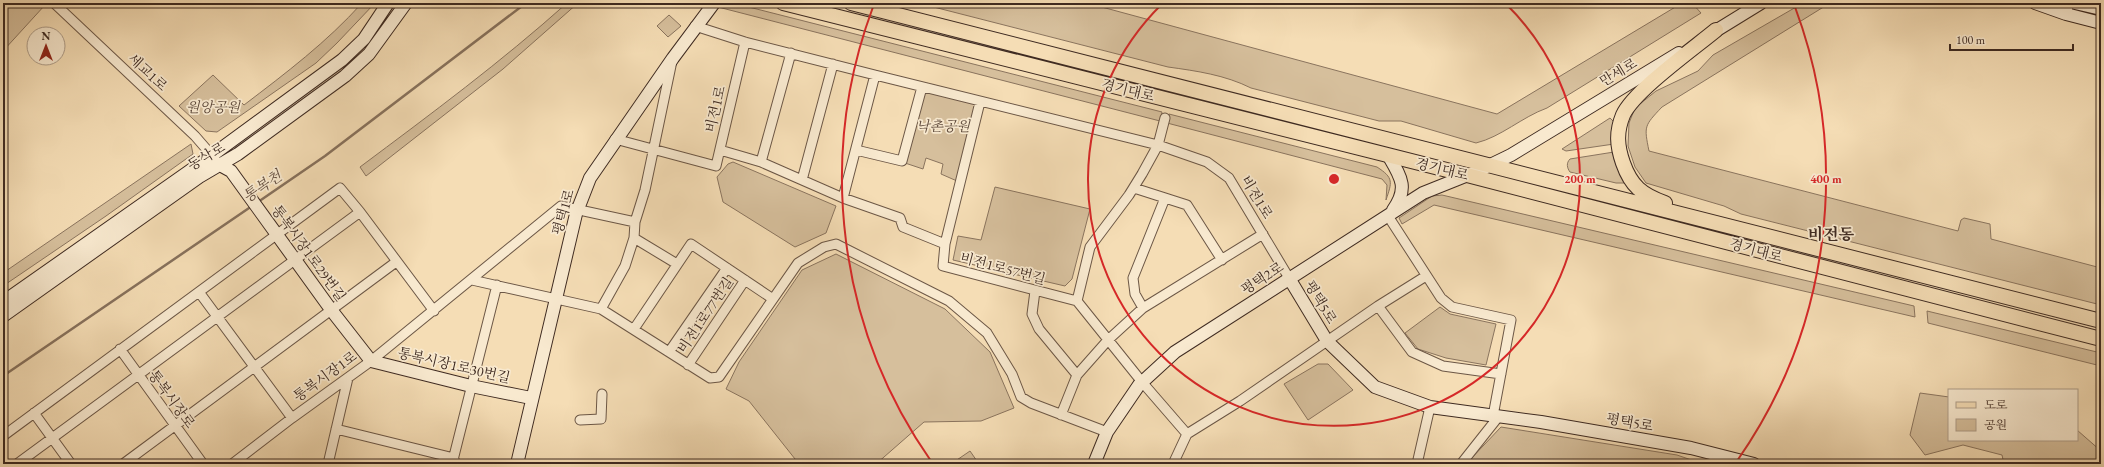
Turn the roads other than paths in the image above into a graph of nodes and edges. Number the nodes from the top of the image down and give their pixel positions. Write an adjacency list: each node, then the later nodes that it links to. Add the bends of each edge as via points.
1 (54, 3): 29 (street, 세교1로)
2 (62, 3): 29 (street, 세교1로)
3 (388, 3): 29 (street, 동삭로, via 364,39 342,60)
4 (406, 3): 33 (street, 동삭로, via 369,54 345,76)
5 (714, 3): 14 (street, 평택1로)
6 (783, 3): 30 (main road, 경기대로)
7 (851, 3): 32 (main road, 경기대로)
8 (1761, 3): 15 (street, 만세로)
9 (2035, 3): 11 (street)
10 (2075, 3): 12 (street)
11 (2067, 9): 13 (street)
12 (2101, 9)
13 (2101, 23)
14 (695, 26): 16 (street); 18 (street, 평택1로)
15 (1716, 30): 32 (street, 만세로); 43 (main road, via 1635,99 1624,114 1618,134 1618,150 1634,186 1648,197 1705,216)
16 (745, 42): 17 (street, 비전1로); 27 (street, 비전1로)
17 (791, 54): 19 (street, 비전1로); 31 (street)
18 (672, 58): 24 (street, 평택1로); 26 (street)
19 (833, 64): 20 (street, 비전1로); 35 (street)
20 (876, 75): 21 (street, 비전1로); 28 (street)
21 (922, 87): 22 (street, 비전1로); 28 (street, via 902,161)
22 (980, 102): 25 (street, 비전1로); 47 (street)
23 (1165, 118): 25 (street)
24 (615, 139): 26 (street); 39 (street, 평택1로, via 590,178)
25 (1158, 145): 36 (street); 45 (street, 비전1로, via 1207,162 1229,178)
26 (654, 150): 27 (street, 비전1로, via 716,166); 42 (street)
27 (720, 150): 31 (street, 비전1로57번길)
28 (856, 150): 37 (street)
29 (214, 154): 33 (street); 63 (street, 동삭로)
30 (1388, 156): 34 (main road, 경기대로); 41 (street, via 1398,171 1403,186 1401,199)
31 (762, 162): 35 (street, 비전1로57번길)
32 (1490, 166): 34 (street, 평택2로); 43 (main road, 경기대로)
33 (226, 167): 44 (street, 통복시장1로29번길); 69 (street, 동삭로, via 199,177)
34 (1467, 175): 41 (street, 평택2로, via 1422,193); 73 (main road, 경기대로)
35 (802, 180): 37 (street, 비전1로57번길)
36 (1134, 188): 38 (street); 62 (street, via 1090,247)
37 (842, 198): 47 (street, 비전1로57번길, via 900,218 902,227)
38 (1165, 198): 48 (street, via 1187,205); 66 (street, via 1133,278 1135,294)
39 (578, 209): 42 (street, 통복시장1로); 55 (street, 통복시장1로, via 560,206); 60 (street, 평택1로)
40 (360, 212): 44 (street, via 340,188); 49 (street); 50 (street)
41 (1389, 216): 53 (street); 54 (street, 평택2로)
42 (635, 222): 46 (street)
43 (1716, 224): 71 (main road, 경기대로)
44 (274, 231): 49 (street, 통복시장1로29번길); 58 (street)
45 (1263, 234): 48 (street); 54 (street, 비전1로)
46 (634, 238): 51 (street); 65 (street, via 625,266)
47 (945, 244): 59 (street, 비전1로57번길, via 943,266)
48 (1222, 260): 66 (street)
49 (295, 261): 67 (street, 통복시장1로29번길); 70 (street)
50 (396, 262): 67 (street); 68 (street)
51 (677, 264): 52 (street, 비전1로77번길, via 691,244); 72 (street, 비전1로77번길)
52 (727, 268): 56 (street); 77 (street, 비전1로77번길)
53 (1426, 276): 64 (street, 평택5로); 81 (street, via 1441,298 1452,307 1512,320)
54 (1289, 278): 75 (street, 평택5로); 85 (street, 평택2로, via 1175,352)
55 (472, 280): 57 (street); 68 (street, 통복시장1로)
56 (745, 280): 61 (street); 79 (street, 비전1로77번길)
57 (496, 285): 60 (street); 86 (street)
58 (199, 292): 70 (street); 76 (street)
59 (1035, 292): 62 (street, 비전1로57번길); 82 (street, via 1032,314 1039,329)
60 (557, 298): 65 (street); 88 (street, 평택1로)
61 (773, 299): 79 (street, 비전1로77번길, via 719,376 710,378); 91 (street, via 798,262 824,247 836,244 949,301 987,333 1012,374 1021,397)
62 (1077, 301): 74 (street)
63 (3, 302)
64 (1378, 306): 75 (street, 평택5로); 81 (street, via 1412,352 1443,366)
65 (601, 308): 72 (street)
66 (1143, 308): 74 (street)
67 (332, 311): 78 (street, 통복시장1로29번길); 80 (street)
68 (434, 311): 78 (street, 통복시장1로)
69 (3, 316)
70 (217, 316): 80 (street); 83 (street)
71 (2101, 321)
72 (634, 329): 77 (street)
73 (2101, 339)
74 (1108, 340): 82 (street); 85 (street)
75 (1327, 341): 89 (street, 평택5로, via 1375,387); 98 (street)
76 (120, 350): 83 (street, 통복시장로); 90 (street)
77 (669, 352): 79 (street, 비전1로77번길)
78 (371, 361): 84 (street, 통복시장1로); 86 (street, 통복시장1로30번길)
79 (688, 365)
80 (254, 368): 93 (street); 95 (street)
81 (1501, 374): 92 (street)
82 (1077, 375): 91 (street)
83 (138, 376): 95 (street, 통복시장로); 100 (street)
84 (348, 378): 93 (street, 통복시장1로); 96 (street)
85 (1142, 382): 97 (street, 평택2로); 98 (street)
86 (471, 386): 88 (street, 통복시장1로30번길); 101 (street)
87 (602, 394): 94 (street, via 601,419)
88 (531, 398): 108 (street, 평택1로)
89 (1430, 407): 92 (street, 평택5로); 111 (street)
90 (34, 413): 99 (street); 100 (street)
91 (1061, 415): 97 (street)
92 (1496, 416): 112 (street); 113 (street, 평택5로, via 1691,448)
93 (292, 418): 106 (street, 통복시장1로)
94 (580, 420)
95 (175, 426): 104 (street); 105 (street, 통복시장로)
96 (336, 429): 101 (street); 107 (street)
97 (1107, 432): 109 (street, 평택2로)
98 (1187, 434): 110 (street)
99 (3, 436)
100 (52, 438): 102 (street); 103 (street)
101 (453, 461)
102 (17, 464)
103 (71, 464)
104 (123, 464)
105 (203, 464)
106 (232, 464)
107 (328, 464)
108 (516, 464)
109 (1094, 464)
110 (1172, 464)
111 (1417, 464)
112 (1461, 464)
113 (1754, 464)

